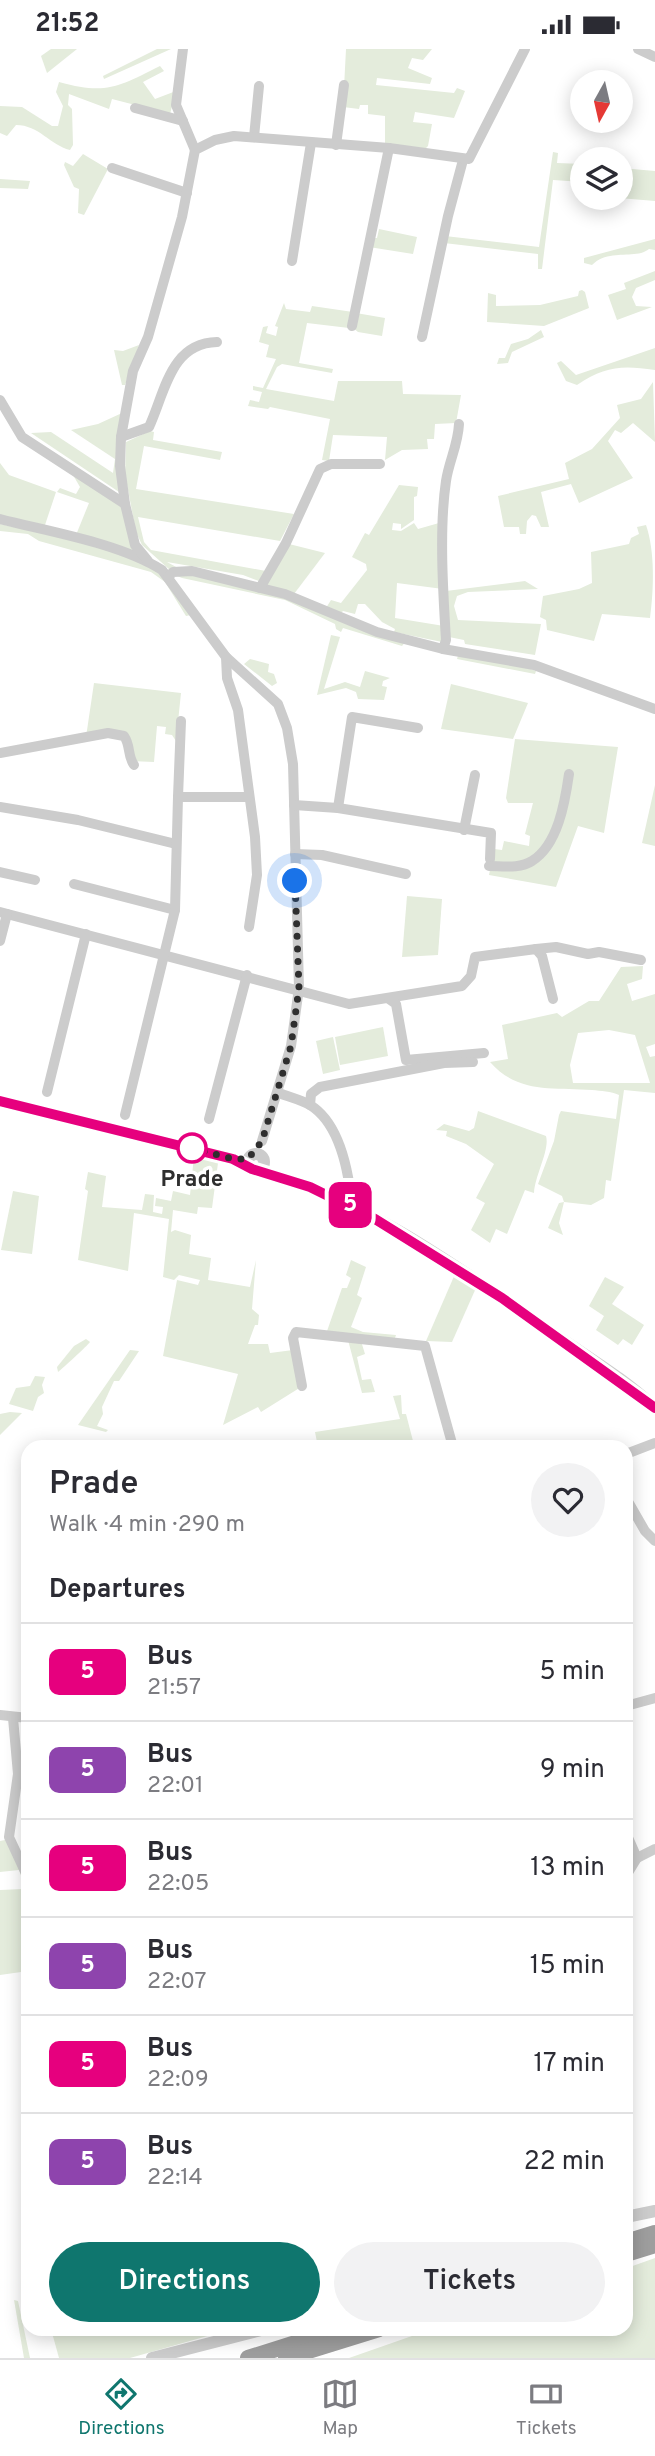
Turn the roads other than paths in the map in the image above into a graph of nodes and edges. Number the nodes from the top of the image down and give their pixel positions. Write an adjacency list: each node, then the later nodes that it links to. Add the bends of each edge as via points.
1 (183, 49): 8 (street, via 176,105)
2 (525, 49): 14 (street, via 493,106 473,155)
3 (638, 49): 4 (street)
4 (655, 57)
5 (344, 85): 11 (street)
6 (259, 86): 9 (street)
7 (135, 108): 8 (street)
8 (183, 121): 13 (street)
9 (254, 137): 10 (street); 13 (street, via 215,140)
10 (311, 143): 11 (street); 17 (street)
11 (336, 145): 12 (street)
12 (388, 148): 14 (street); 18 (street)
13 (195, 150): 16 (street)
14 (463, 160): 19 (street)
15 (112, 168): 16 (street)
16 (187, 193): 23 (street, via 148,337 133,371)
17 (292, 261)
18 (352, 326)
19 (422, 337)
20 (217, 342): 23 (street, via 194,347 180,358 171,369 149,427)
21 (0, 400): 25 (street, via 22,437)
22 (459, 424): 30 (street, via 446,484)
23 (121, 437): 25 (street)
24 (380, 464): 29 (street, via 331,464 320,469)
25 (125, 504): 27 (street, via 135,545)
26 (0, 519): 27 (street)
27 (148, 561): 28 (street)
28 (168, 576): 29 (street, via 192,571); 31 (street)
29 (260, 588): 30 (street, via 377,632)
30 (443, 649): 32 (street, via 534,665)
31 (226, 657): 40 (street, via 227,678 238,710); 41 (street, via 278,704 293,764)
32 (655, 709)
33 (181, 721): 39 (street)
34 (418, 728): 43 (street, via 352,717)
35 (0, 753): 36 (street, via 108,733 124,736)
36 (134, 765)
37 (569, 774): 44 (street, via 565,806 545,850 530,863 513,867 490,862 491,833)
38 (475, 775): 44 (street)
39 (178, 797): 40 (street); 45 (street)
40 (247, 797): 53 (street, via 257,875)
41 (294, 805): 43 (street); 46 (street)
42 (0, 807): 45 (street)
43 (338, 808): 44 (street)
44 (464, 829)
45 (176, 843): 51 (street)
46 (295, 854): 48 (street, via 322,855); 60 (street)
47 (0, 872): 49 (street)
48 (406, 874)
49 (34, 880)
50 (74, 884): 51 (street)
51 (175, 910): 57 (street)
52 (4, 913): 54 (street); 55 (street)
53 (249, 927)
54 (86, 934): 57 (street); 65 (street)
55 (0, 941)
56 (536, 949): 58 (street, via 556,947); 61 (street, via 485,953 475,957 471,976 462,986); 62 (street, via 542,955)
57 (166, 955): 59 (street); 69 (street)
58 (641, 960)
59 (247, 975): 60 (street); 70 (street)
60 (299, 988): 61 (street, via 349,1004); 66 (street)
61 (389, 999): 63 (street, via 396,1005 406,1060)
62 (554, 999)
63 (484, 1053)
64 (473, 1062): 68 (street, via 444,1063 320,1087 311,1094)
65 (47, 1092)
66 (279, 1093): 68 (street); 71 (street)
67 (0, 1101): 72 (street)
68 (310, 1105): 73 (street, via 323,1117 347,1162)
69 (125, 1115)
70 (209, 1119)
71 (262, 1141): 72 (street)
72 (256, 1162): 73 (street)
73 (352, 1206): 75 (street, via 502,1298)
74 (302, 1386): 76 (street, via 293,1338 296,1332 425,1346)
75 (655, 1408)
76 (451, 1440)
77 (655, 1443): 78 (street)
78 (633, 1451)
79 (633, 1510): 80 (street)
80 (655, 1541)
81 (655, 1698): 82 (street)
82 (633, 1704)
83 (0, 1715): 84 (street)
84 (13, 1717): 85 (street); 89 (street, via 19,1774 9,1837)
85 (21, 1718)
86 (633, 1849): 88 (street)
87 (655, 1849): 88 (street)
88 (637, 1858): 90 (street)
89 (21, 1863)
90 (633, 1865)
91 (655, 2211): 92 (street)
92 (633, 2216)
93 (655, 2233): 94 (highway)
94 (633, 2240)
95 (655, 2245): 96 (highway)
96 (633, 2252)
97 (238, 2336): 100 (street)
98 (318, 2336): 101 (highway)
99 (357, 2336): 102 (highway)
100 (152, 2358)
101 (248, 2358)
102 (286, 2358)

